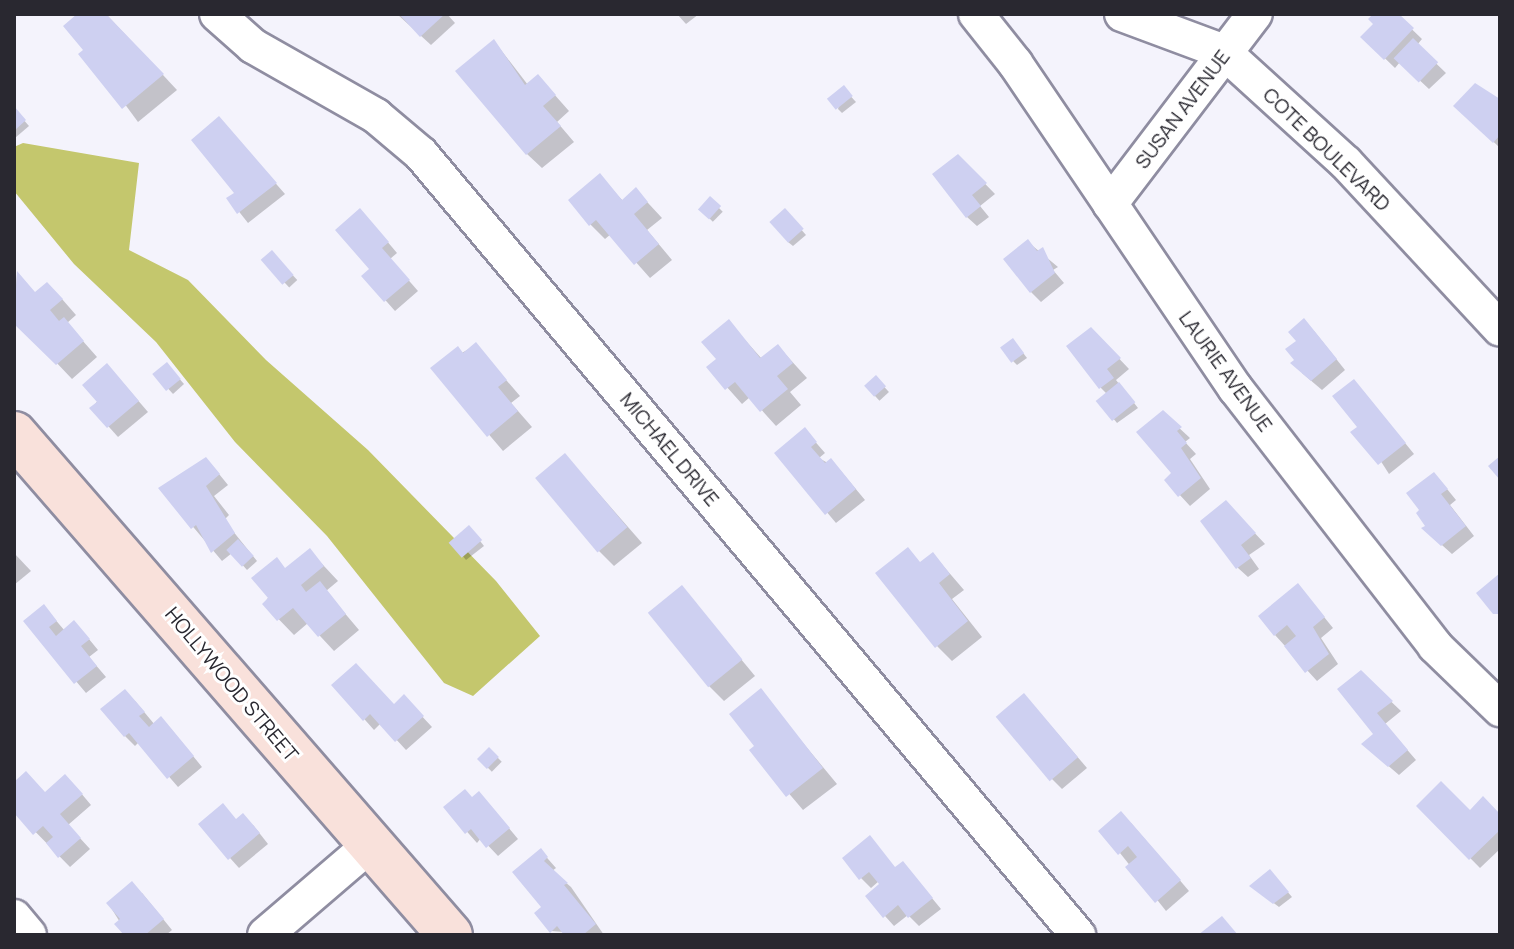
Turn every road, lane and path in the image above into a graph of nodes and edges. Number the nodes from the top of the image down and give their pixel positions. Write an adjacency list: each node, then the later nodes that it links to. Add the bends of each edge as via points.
1 (217, 14): 15 (street, MICHAEL DRIVE, via 253,46 376,116 421,154)
2 (976, 14): 6 (street, LAURIE AVENUE)
3 (1122, 14): 5 (street, COTE BOULEVARD)
4 (1255, 14): 5 (street, SUSAN AVENUE)
5 (1224, 52): 6 (street, SUSAN AVENUE); 7 (street, COTE BOULEVARD, via 1346,163)
6 (1110, 204): 9 (street, LAURIE AVENUE, via 1236,389 1426,634)
7 (1500, 329)
8 (14, 434): 10 (street, HOLLYWOOD STREET)
9 (1500, 709)
10 (370, 845): 13 (street); 14 (street, HOLLYWOOD STREET)
11 (14, 917): 12 (street)
12 (29, 935)
13 (265, 935)
14 (450, 935)
15 (1078, 935)

